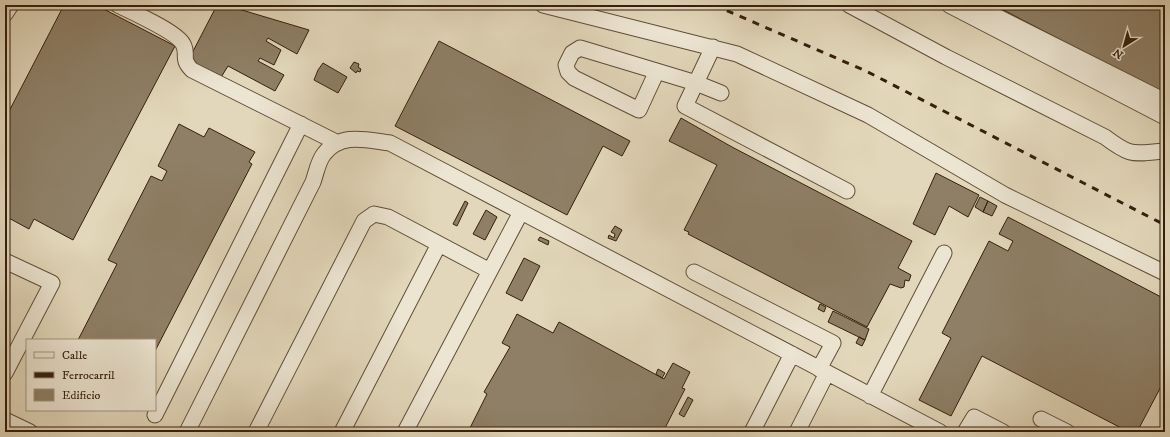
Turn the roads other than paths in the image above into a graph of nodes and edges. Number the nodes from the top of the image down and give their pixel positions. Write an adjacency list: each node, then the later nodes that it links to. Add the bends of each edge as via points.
1 (10, 5): 7 (street)
2 (118, 5): 14 (street, via 176,36 183,44 185,63 192,70)
3 (543, 5): 8 (street)
4 (849, 5): 16 (street, via 946,58 1105,137 1125,152 1145,154)
5 (949, 5): 13 (street)
6 (974, 5): 12 (street)
7 (5, 14)
8 (714, 47): 10 (street); 24 (street, via 737,54 868,115 1005,195)
9 (657, 71): 9 (street, via 580,48 572,53 566,65 574,78 639,110); 10 (street)
10 (696, 83): 11 (street); 17 (street, via 685,106)
11 (721, 93)
12 (1165, 102)
13 (1165, 117)
14 (301, 124): 15 (street); 29 (street)
15 (336, 142): 18 (street, via 354,138 390,143); 33 (street, via 323,154 313,182)
16 (1165, 151)
17 (847, 191)
18 (521, 212): 22 (street); 25 (street)
19 (439, 244): 22 (street); 34 (street, via 388,217 374,214 364,221); 35 (street)
20 (944, 253): 28 (street)
21 (5, 261): 27 (street, via 52,283)
22 (490, 271): 36 (street)
23 (694, 272): 26 (street, via 833,343)
24 (1165, 273)
25 (792, 354): 26 (street); 37 (street)
26 (823, 371): 28 (street); 38 (street)
27 (5, 373)
28 (870, 396): 39 (street)
29 (155, 415)
30 (1041, 419): 42 (street)
31 (5, 420): 32 (street)
32 (30, 432)
33 (187, 432)
34 (256, 432)
35 (342, 432)
36 (405, 432)
37 (752, 432)
38 (797, 432)
39 (940, 432)
40 (966, 432): 41 (street, via 974,417)
41 (1003, 432)
42 (1067, 432)

